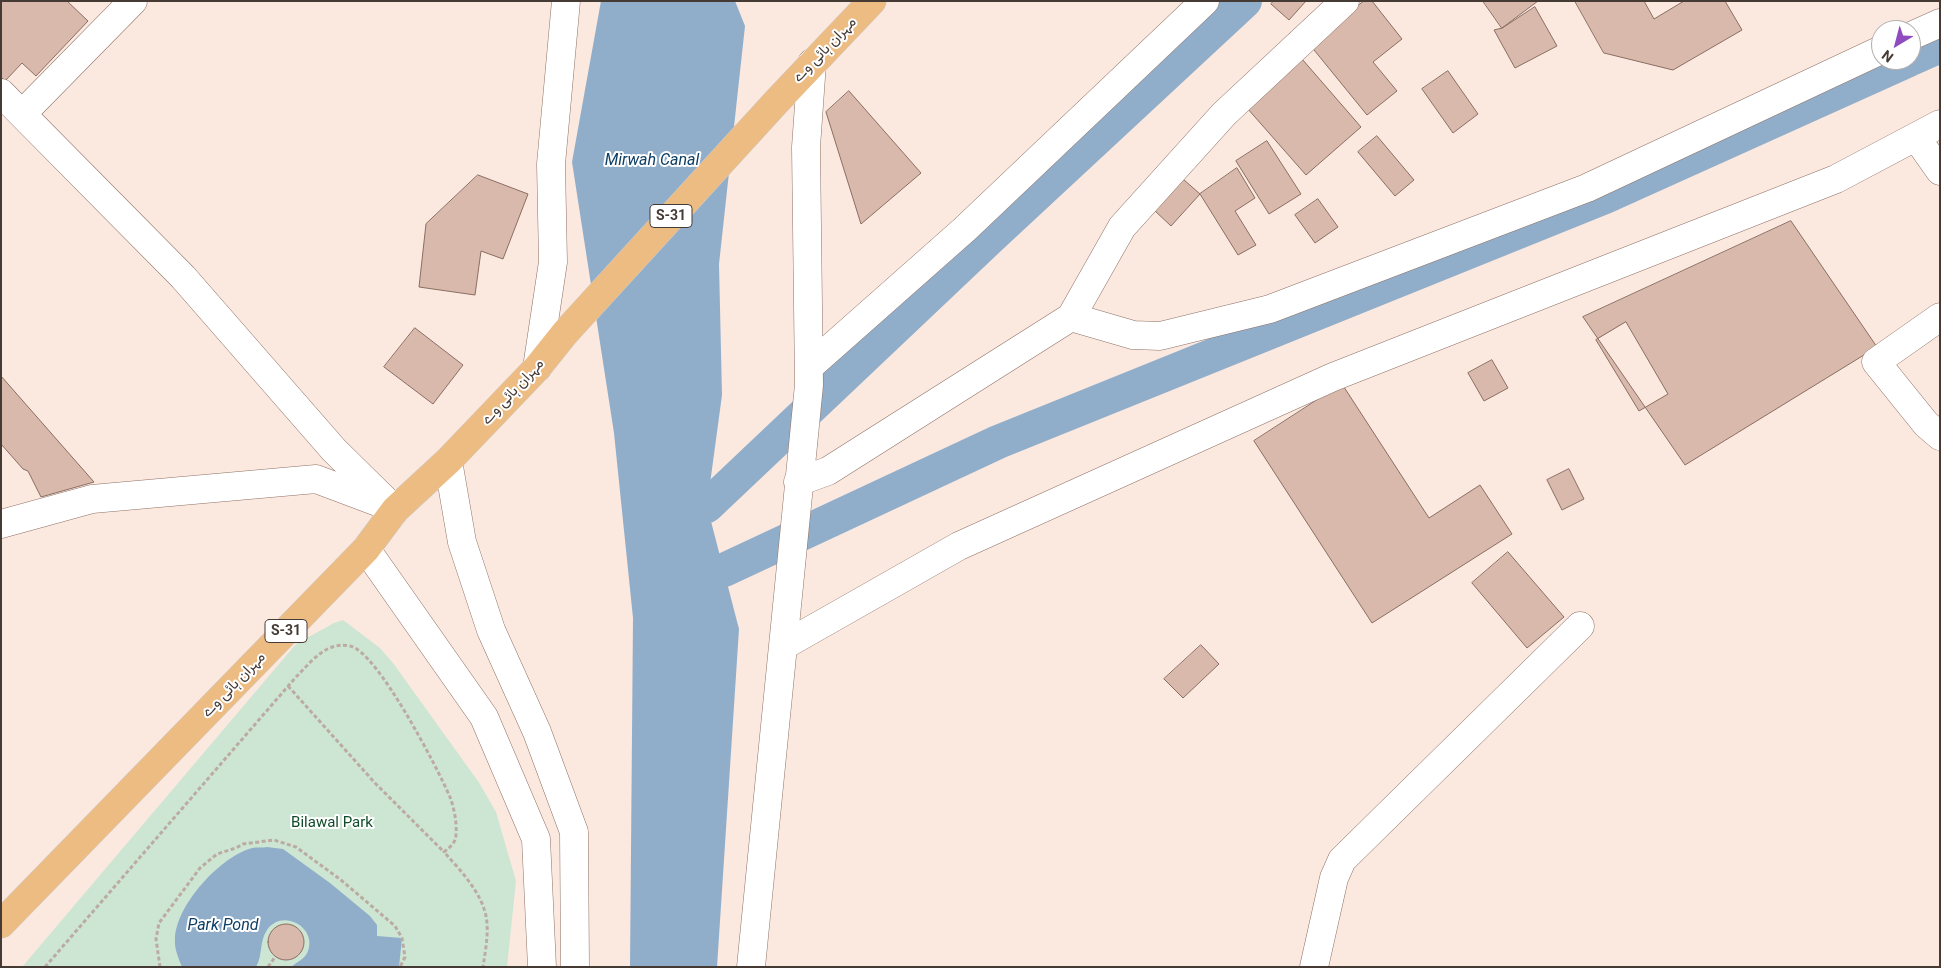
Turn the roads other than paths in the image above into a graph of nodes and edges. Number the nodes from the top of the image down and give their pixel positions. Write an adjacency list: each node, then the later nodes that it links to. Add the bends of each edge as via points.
1 (133, 1): 11 (street)
2 (566, 1): 17 (street, via 551,164 553,262)
3 (872, 1): 9 (main road, مہران ہائی وے / S-31)
4 (1205, 1): 18 (street)
5 (1345, 1): 15 (street, via 1224,114 1122,227)
6 (1940, 22): 7 (street)
7 (1921, 31)
8 (1871, 55): 15 (street, via 1587,188 1270,309 1160,336 1133,335)
9 (812, 64): 17 (main road, مہران ہائی وے / S-31, via 564,333); 18 (street, via 806,147)
10 (1, 93): 11 (street)
11 (22, 114): 22 (street, via 183,277 334,450)
12 (1940, 124): 13 (street)
13 (1916, 137): 14 (street); 26 (street, via 1836,179 1333,377 959,546)
14 (1940, 171)
15 (1072, 317): 21 (street, via 828,471)
16 (1940, 317): 19 (street, via 1876,362 1926,424)
17 (537, 368): 20 (main road, مہران ہائی وے / S-31)
18 (809, 376): 21 (street)
19 (1940, 436)
20 (448, 461): 22 (main road, مہران ہائی وے / S-31); 29 (street, via 462,542 491,630 537,732 574,832)
21 (799, 480): 26 (street)
22 (395, 510): 23 (street, via 316,479 92,500); 24 (main road, مہران ہائی وے / S-31)
23 (1, 524)
24 (366, 549): 27 (main road, مہران ہائی وے / S-31); 28 (street, via 484,717 536,840)
25 (1580, 626): 31 (street, via 1342,860 1334,878)
26 (783, 646): 30 (street)
27 (1, 924)
28 (542, 967)
29 (575, 967)
30 (751, 967)
31 (1314, 967)

